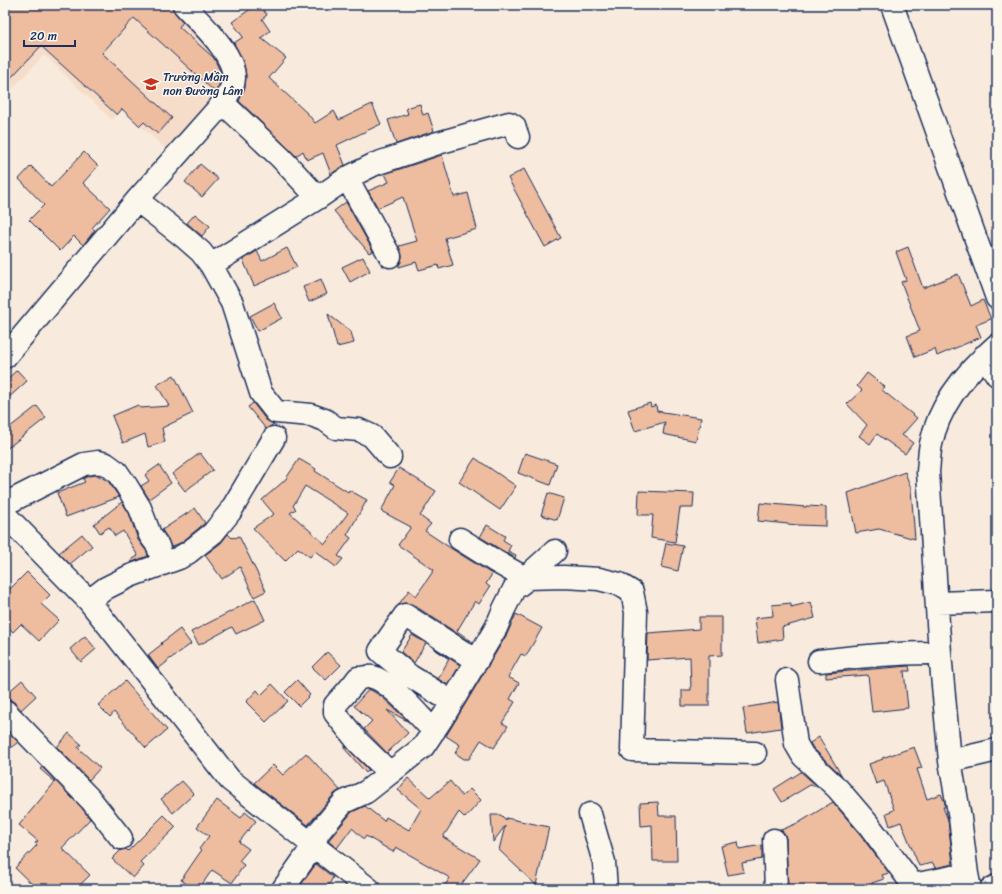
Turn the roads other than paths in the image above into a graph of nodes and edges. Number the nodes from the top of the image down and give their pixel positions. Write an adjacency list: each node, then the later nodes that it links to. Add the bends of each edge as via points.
1 (184, 5): 3 (street, via 225,51 232,66 234,78)
2 (892, 5): 10 (street)
3 (223, 103): 6 (street, via 281,158); 7 (street)
4 (518, 138): 5 (street, via 514,126 509,123 375,164)
5 (348, 178): 6 (street); 8 (street)
6 (318, 198): 9 (street)
7 (137, 200): 9 (street, via 184,237); 12 (street)
8 (390, 256)
9 (211, 265): 15 (street, via 232,303 261,393 276,412 312,415 336,428 359,430 372,436)
10 (997, 298)
11 (990, 350): 13 (street); 23 (street, via 960,383 941,412 930,444 928,472)
12 (5, 357)
13 (997, 375)
14 (274, 438): 19 (street, via 230,512 216,530 189,552)
15 (390, 457)
16 (5, 513): 19 (street, via 84,464 106,464 117,472 140,508 150,535 158,546 161,557); 21 (street)
17 (460, 539): 20 (street, via 494,562)
18 (555, 551): 20 (street)
19 (157, 566): 21 (street, via 106,588)
20 (525, 578): 25 (street, via 514,589); 32 (street, via 599,579 620,584 632,592 636,612 632,750)
21 (89, 601): 38 (street, via 230,780)
22 (997, 601): 23 (street)
23 (937, 603): 24 (street)
24 (940, 653): 26 (street, via 877,654); 33 (street)
25 (477, 661): 28 (street); 28 (street, via 406,615 380,651 410,676)
26 (819, 661)
27 (787, 680): 39 (street, via 796,744 802,756 838,789 858,812 913,885)
28 (452, 702): 30 (street)
29 (5, 711): 36 (street, via 91,800)
30 (434, 731): 34 (street, via 423,747); 34 (street, via 382,681 371,677 358,678 335,705 335,713 358,742)
31 (997, 750): 33 (street)
32 (755, 753)
33 (950, 761): 39 (street)
34 (390, 773): 38 (street, via 366,792 344,802 318,833)
35 (590, 814): 43 (street, via 604,862)
36 (120, 838)
37 (774, 840): 44 (street)
38 (314, 845): 41 (street); 42 (street)
39 (969, 881)
40 (997, 886): 45 (street)
41 (283, 889)
42 (369, 889)
43 (606, 889)
44 (776, 889)
45 (992, 889)

